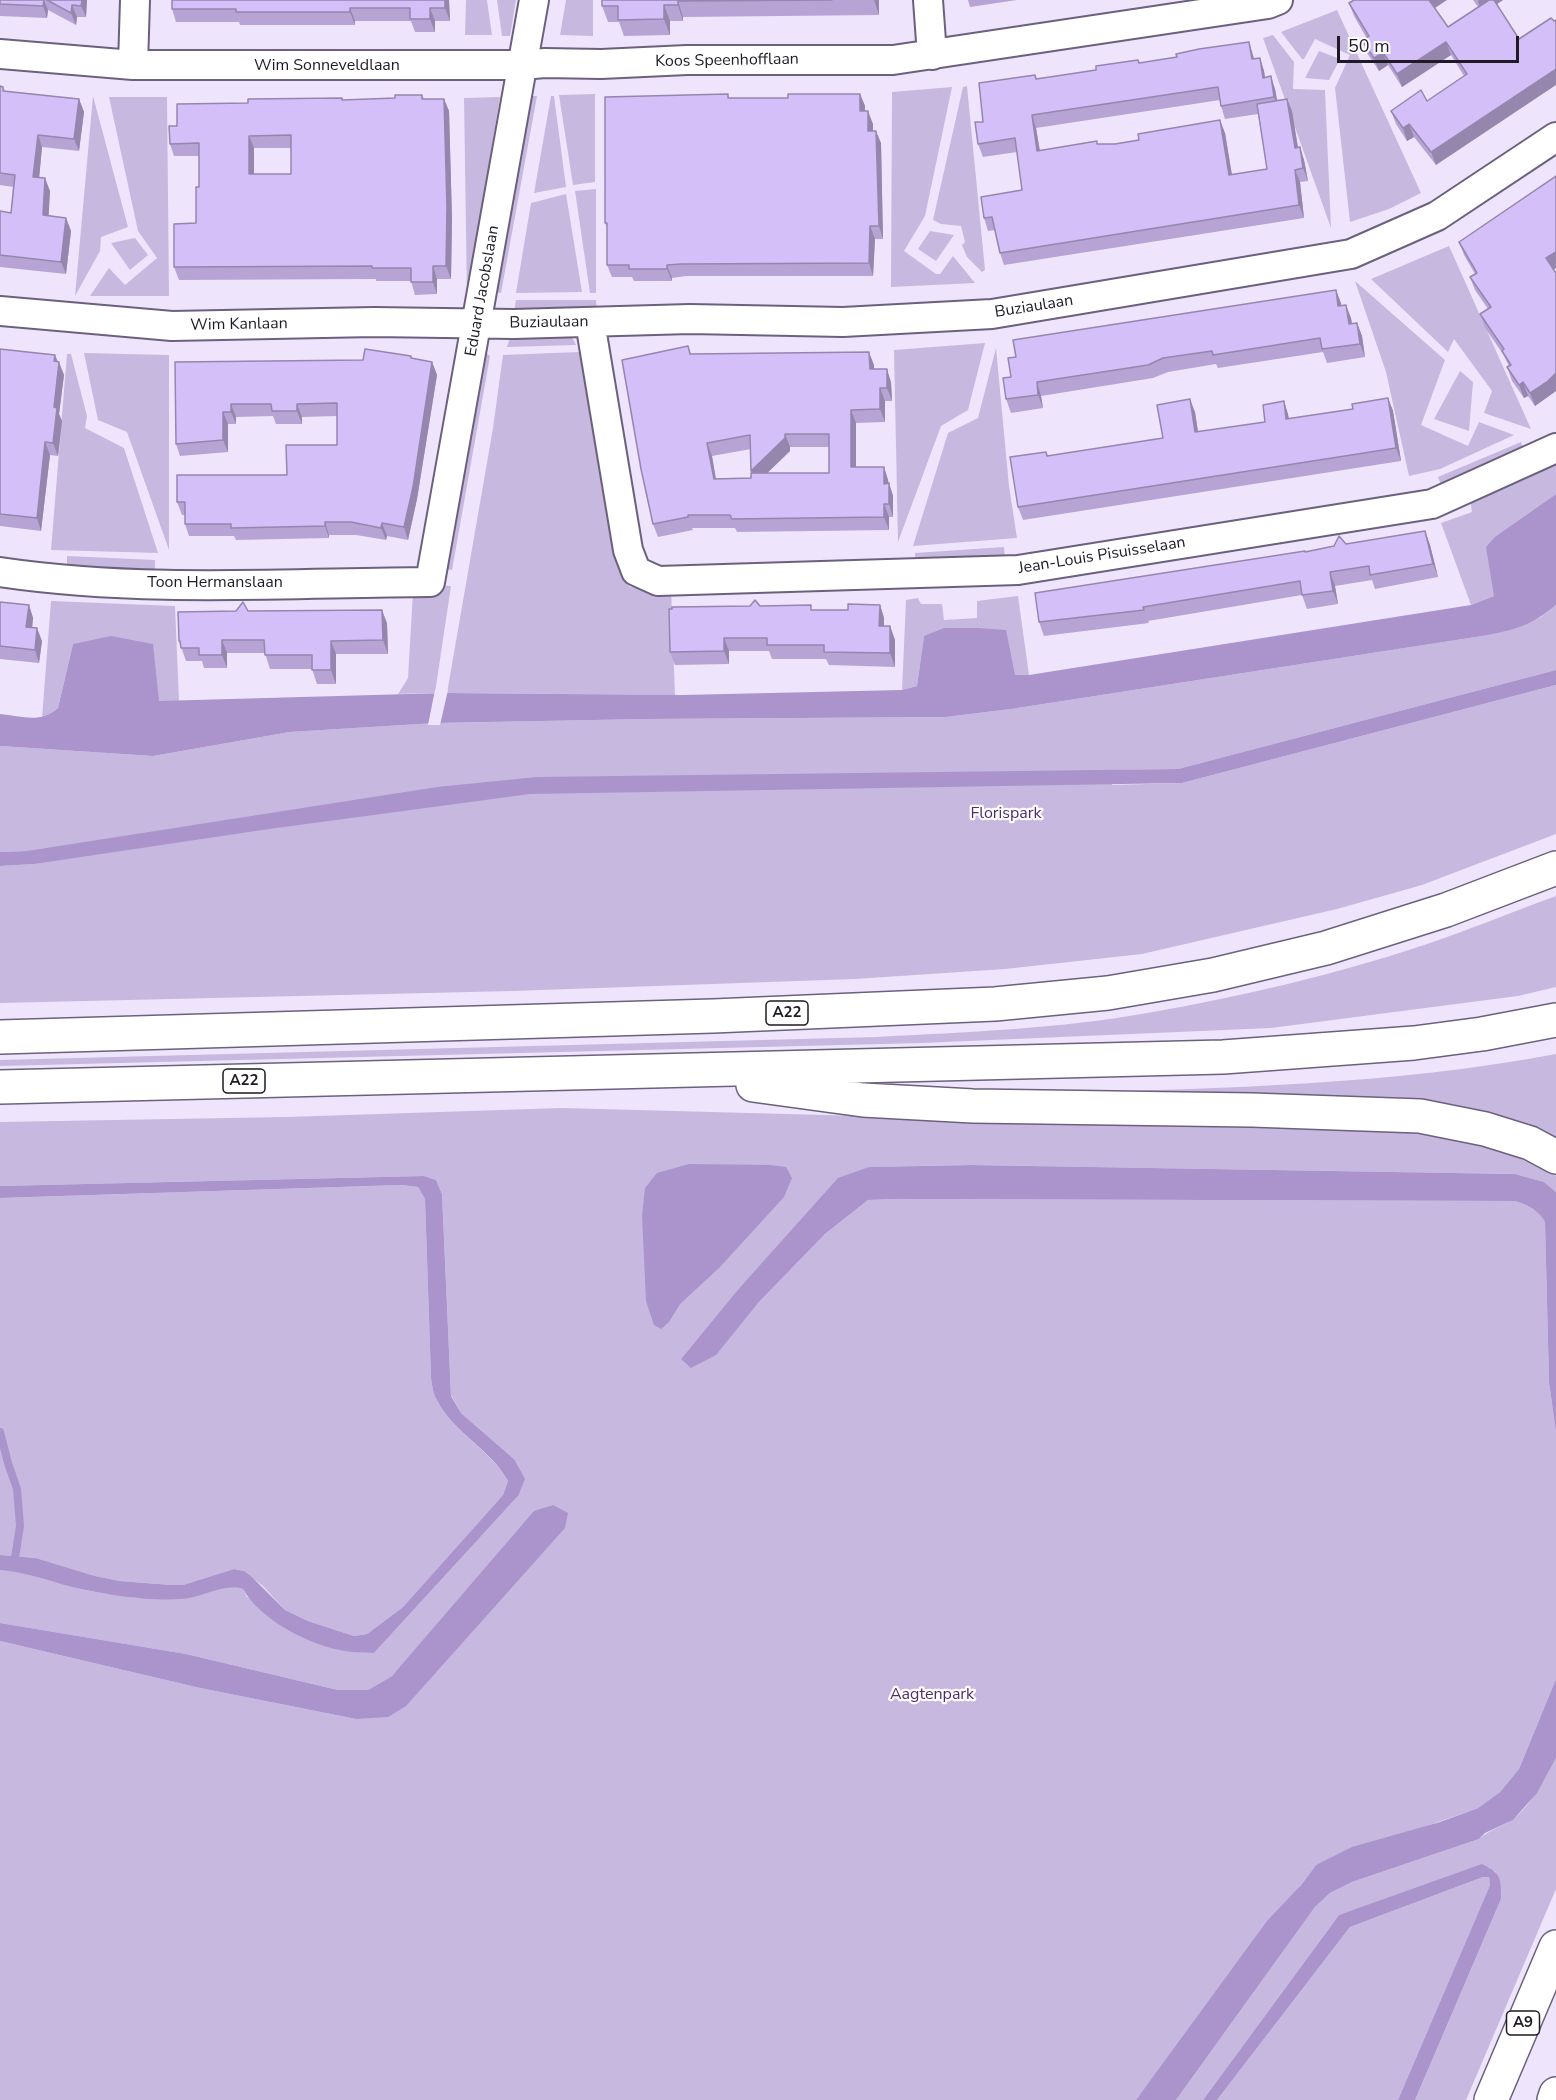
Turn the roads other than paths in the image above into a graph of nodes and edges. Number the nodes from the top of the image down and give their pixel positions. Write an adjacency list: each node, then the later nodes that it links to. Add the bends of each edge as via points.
1 (135, 0): 7 (street)
2 (534, 0): 8 (street, Eduard Jacobslaan)
3 (928, 0): 6 (street)
4 (1278, 0): 6 (street, Koos Speenhofflaan)
5 (0, 54): 7 (street, Wim Sonneveldlaan)
6 (932, 55): 8 (street, Koos Speenhofflaan, via 892,60)
7 (133, 65): 8 (street, Wim Sonneveldlaan)
8 (522, 65): 12 (street, Eduard Jacobslaan)
9 (1556, 137): 11 (street, Buziaulaan, via 1437,216 1351,254 992,314 843,322)
10 (0, 311): 12 (street, Wim Kanlaan, via 172,326)
11 (590, 322): 12 (street, Buziaulaan); 13 (street, Jean-Louis Pisuisselaan, via 628,550 636,572 658,581 1018,570 1432,504)
12 (478, 323): 15 (street, Eduard Jacobslaan)
13 (1556, 448)
14 (0, 572): 15 (street, Toon Hermanslaan, via 55,580 174,585)
15 (430, 582)
16 (1556, 868): 18 (highway, A22, via 1446,910 1326,948 1213,975 1108,993 994,1004 748,1015)
17 (1556, 1020): 19 (highway, A22, via 1414,1043 1223,1056)
18 (0, 1037)
19 (639, 1070): 20 (highway, A22); 21 (highway, A22, via 864,1100 1420,1116 1485,1129 1530,1143)
20 (0, 1087)
21 (1556, 1157)
22 (1556, 1947): 24 (highway, A9)
23 (1556, 2094): 25 (highway)
24 (1491, 2100)
25 (1554, 2100)

